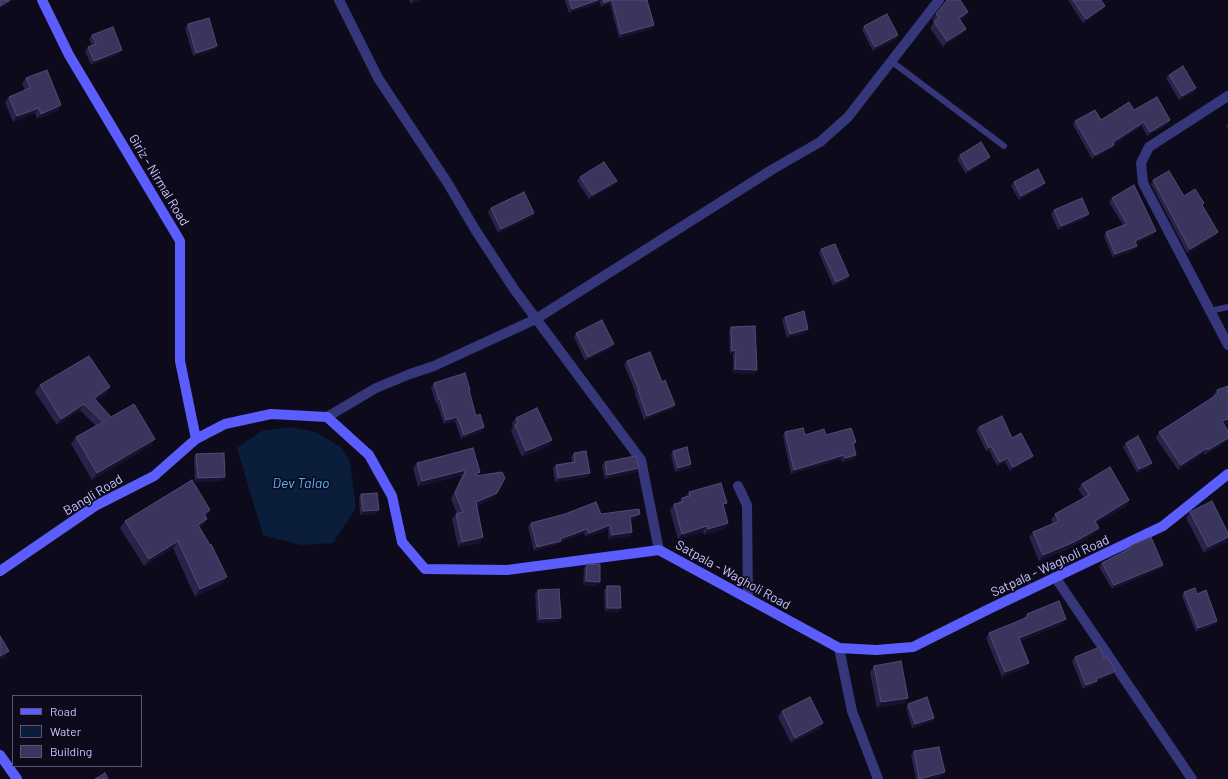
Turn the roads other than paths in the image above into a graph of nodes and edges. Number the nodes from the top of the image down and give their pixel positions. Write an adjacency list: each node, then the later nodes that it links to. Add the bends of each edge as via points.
1 (42, 0): 12 (main road, Giriz - Nirmal Road, via 69,55 180,241 180,361)
2 (339, 0): 9 (street, via 378,78 448,182 505,276)
3 (939, 0): 4 (street)
4 (891, 61): 6 (lane); 9 (street, via 848,117 820,142)
5 (1228, 96): 8 (street, via 1149,147 1142,163 1143,183)
6 (1004, 146)
7 (1228, 307): 8 (lane)
8 (1210, 311): 10 (street)
9 (536, 319): 11 (street, via 434,366 376,388); 15 (street, via 640,460)
10 (1228, 345)
11 (327, 416): 12 (main road, via 271,414 225,424); 15 (main road, Satpala - Wagholi Road, via 369,455 392,496 402,542 425,569 507,570)
12 (196, 439): 16 (main road, Bangli Road, via 154,476 95,506)
13 (1228, 474): 17 (main road, Satpala - Wagholi Road, via 1163,526)
14 (738, 486): 18 (street, via 747,506)
15 (659, 550): 18 (main road, Satpala - Wagholi Road)
16 (0, 571)
17 (1055, 578): 19 (main road, Satpala - Wagholi Road, via 913,647 876,650); 23 (street)
18 (748, 599): 19 (main road, Satpala - Wagholi Road)
19 (839, 648): 22 (street, via 852,712)
20 (0, 755): 21 (main road)
21 (17, 779)
22 (878, 779)
23 (1192, 779)

